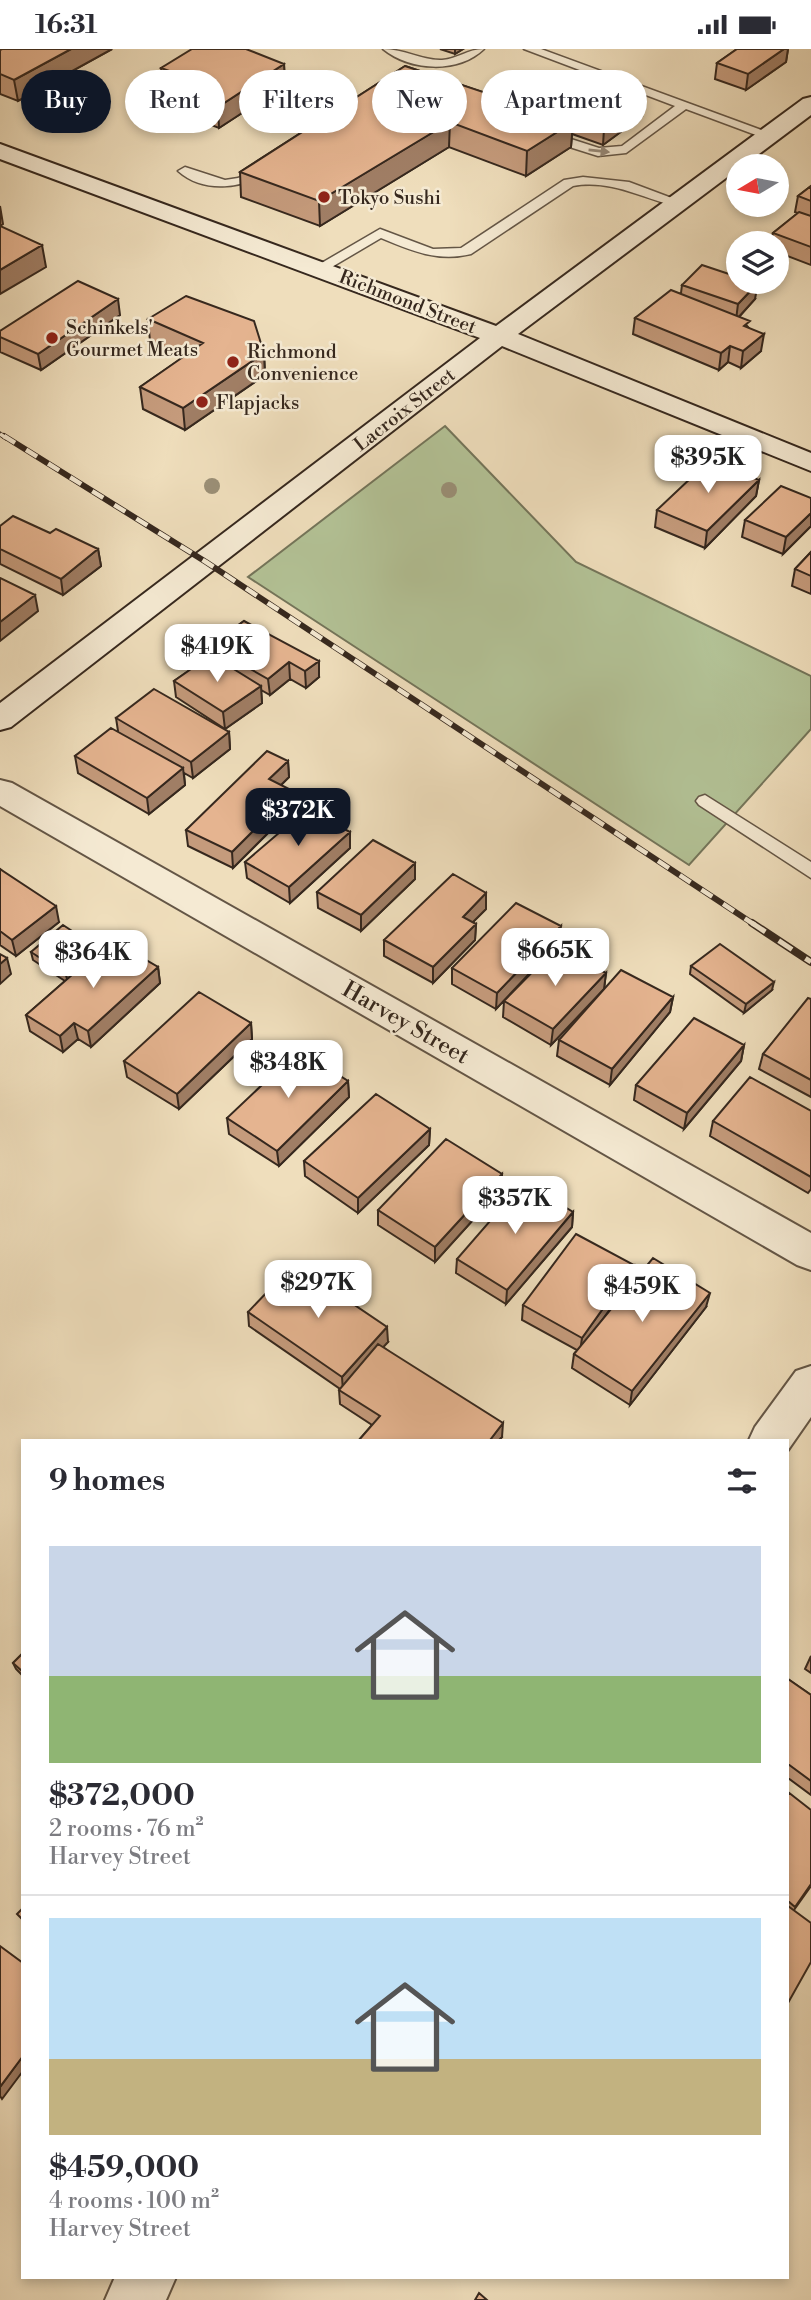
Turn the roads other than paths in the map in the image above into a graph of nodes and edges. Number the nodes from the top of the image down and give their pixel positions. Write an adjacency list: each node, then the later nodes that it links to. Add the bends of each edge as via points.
1 (389, 49): 2 (lane, via 434,65 449,65)
2 (478, 49)
3 (530, 49): 5 (lane)
4 (811, 104): 7 (main road, Lacroix Street)
5 (684, 105): 6 (lane, one-way to 5, via 587,149 612,152 626,149); 7 (lane)
6 (541, 133)
7 (769, 135): 11 (main road, Lacroix Street)
8 (0, 151): 12 (main road, Richmond Street)
9 (280, 160): 10 (lane, via 245,182 228,185)
10 (185, 171)
11 (678, 203): 12 (lane, via 604,180 581,180 569,183 466,251 431,254 380,233); 13 (main road, Lacroix Street)
12 (320, 268): 13 (main road, Richmond Street)
13 (500, 336): 14 (main road, Richmond Street); 15 (main road, Lacroix Street)
14 (811, 463)
15 (0, 719)
16 (0, 791): 19 (main road, Harvey Street)
17 (705, 801): 18 (lane)
18 (811, 871)
19 (811, 1252)
20 (811, 1384): 21 (main road)
21 (771, 1439)
22 (148, 2279): 23 (main road)
23 (132, 2300)

